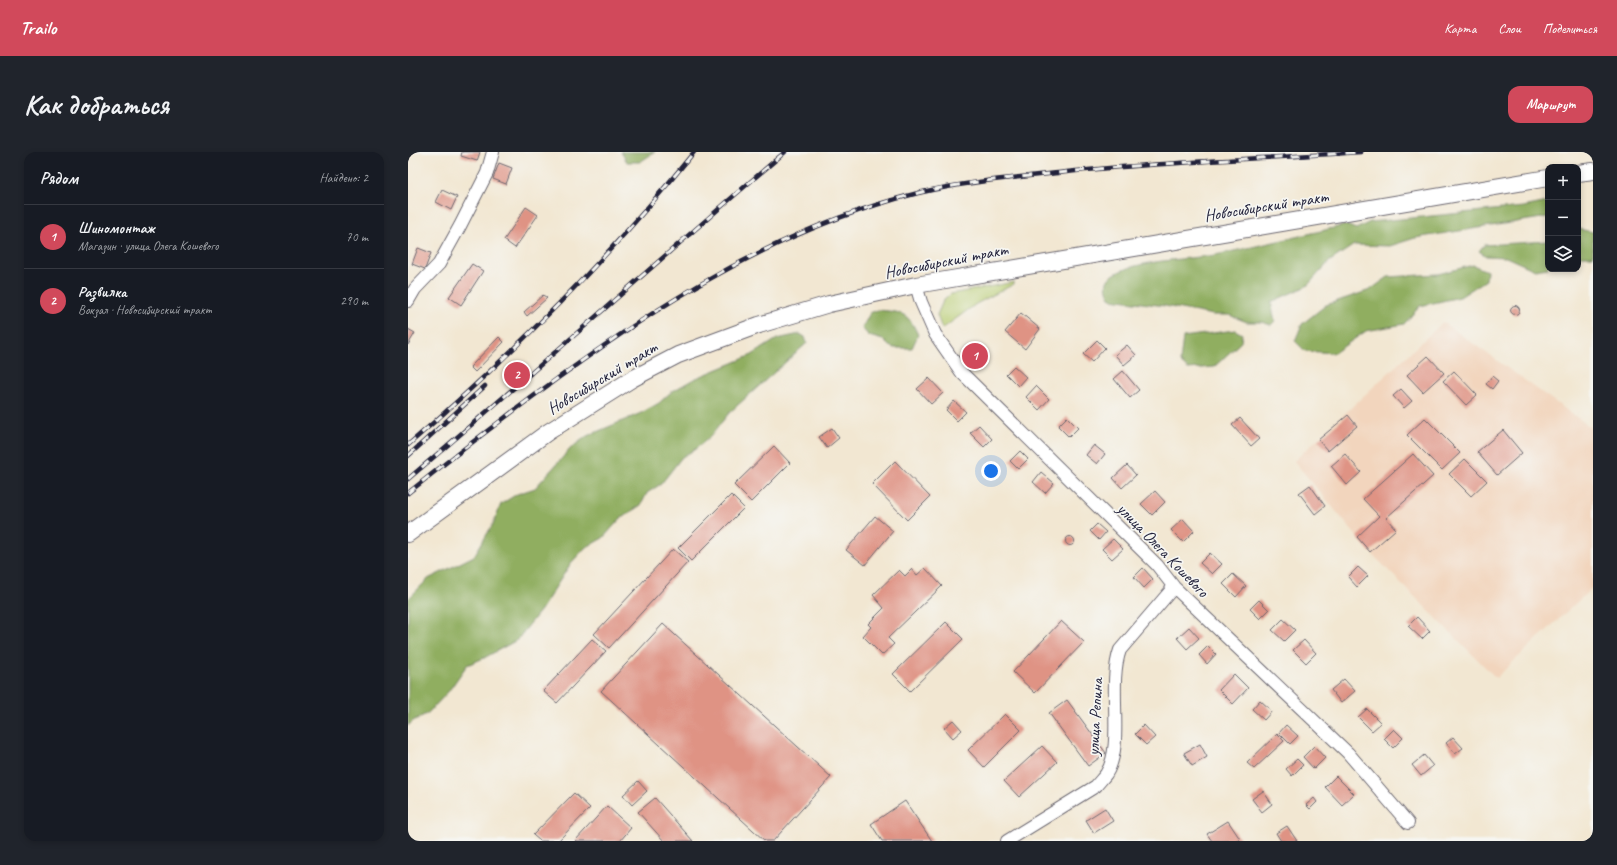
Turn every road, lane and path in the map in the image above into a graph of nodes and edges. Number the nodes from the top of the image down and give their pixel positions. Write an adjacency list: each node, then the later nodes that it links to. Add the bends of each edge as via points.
1 (493, 152): 6 (street, via 487,173 439,264)
2 (1593, 170): 3 (main road)
3 (1581, 172)
4 (1545, 179): 5 (main road, Новосибирский тракт)
5 (916, 285): 8 (main road, Новосибирский тракт, via 829,304 759,325 678,356 632,379 548,432); 9 (street, улица Олега Кошевого, via 935,334 962,373 1157,565)
6 (412, 287): 7 (street)
7 (408, 301)
8 (408, 534)
9 (1174, 587): 10 (street, улица Олега Кошевого, via 1348,753); 11 (street, улица Репина, via 1120,650 1114,684 1113,755 1106,774 1096,786)
10 (1408, 823)
11 (1007, 841)

